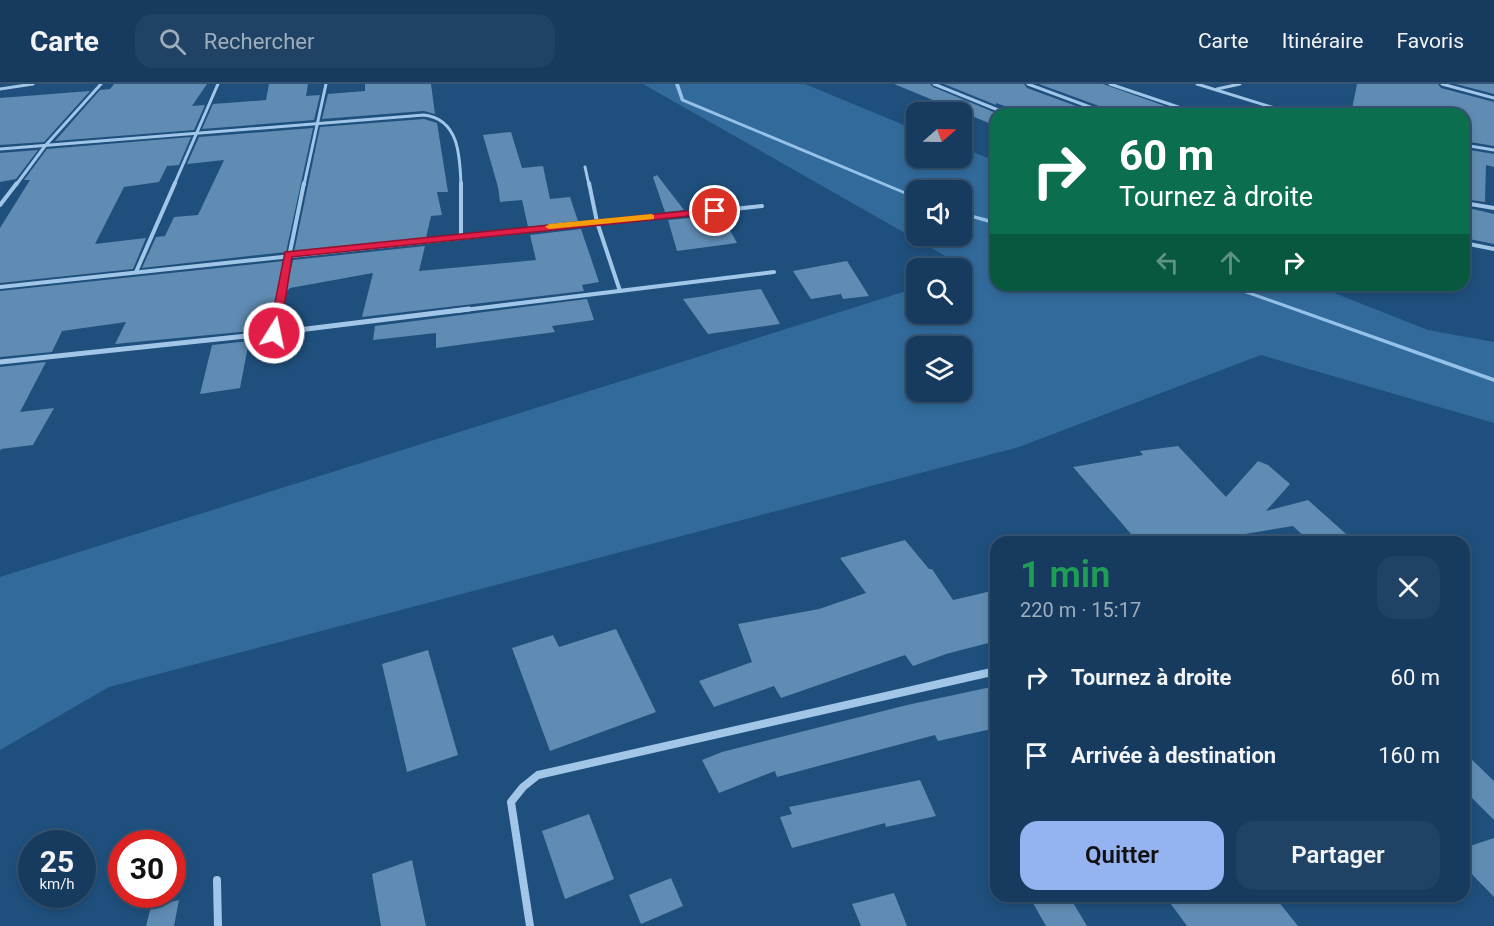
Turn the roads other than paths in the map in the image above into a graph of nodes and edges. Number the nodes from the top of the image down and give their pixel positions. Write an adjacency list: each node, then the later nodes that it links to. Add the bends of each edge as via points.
1 (33, 84): 11 (street)
2 (101, 84): 20 (street)
3 (218, 84): 19 (street)
4 (326, 84): 18 (street)
5 (934, 84): 14 (street)
6 (1028, 84): 15 (street)
7 (1110, 84): 16 (street)
8 (1197, 84): 12 (street)
9 (1240, 84): 12 (street)
10 (1442, 84): 13 (street)
11 (0, 89)
12 (1216, 90): 17 (street)
13 (1494, 98)
14 (993, 108)
15 (1093, 108)
16 (1181, 108)
17 (1274, 108)
18 (318, 122): 19 (street); 30 (street, via 419,115 445,121 459,153); 33 (street)
19 (197, 133): 20 (street); 34 (street)
20 (45, 146): 22 (street); 26 (street)
21 (1470, 147): 23 (street)
22 (0, 149)
23 (1494, 150)
24 (585, 167): 29 (street)
25 (1470, 204): 28 (street)
26 (0, 205)
27 (762, 206): 29 (street)
28 (1494, 208)
29 (597, 222): 30 (street); 37 (street)
30 (461, 236): 33 (street)
31 (1470, 244): 32 (street)
32 (1494, 249)
33 (288, 254): 34 (street); 38 (street)
34 (136, 272): 36 (street)
35 (774, 272): 37 (street)
36 (0, 287)
37 (620, 291): 38 (street)
38 (274, 333): 39 (street)
39 (0, 362)
40 (990, 671): 43 (street, via 538,775 511,802)
41 (217, 880): 42 (street)
42 (218, 926)
43 (530, 926)

